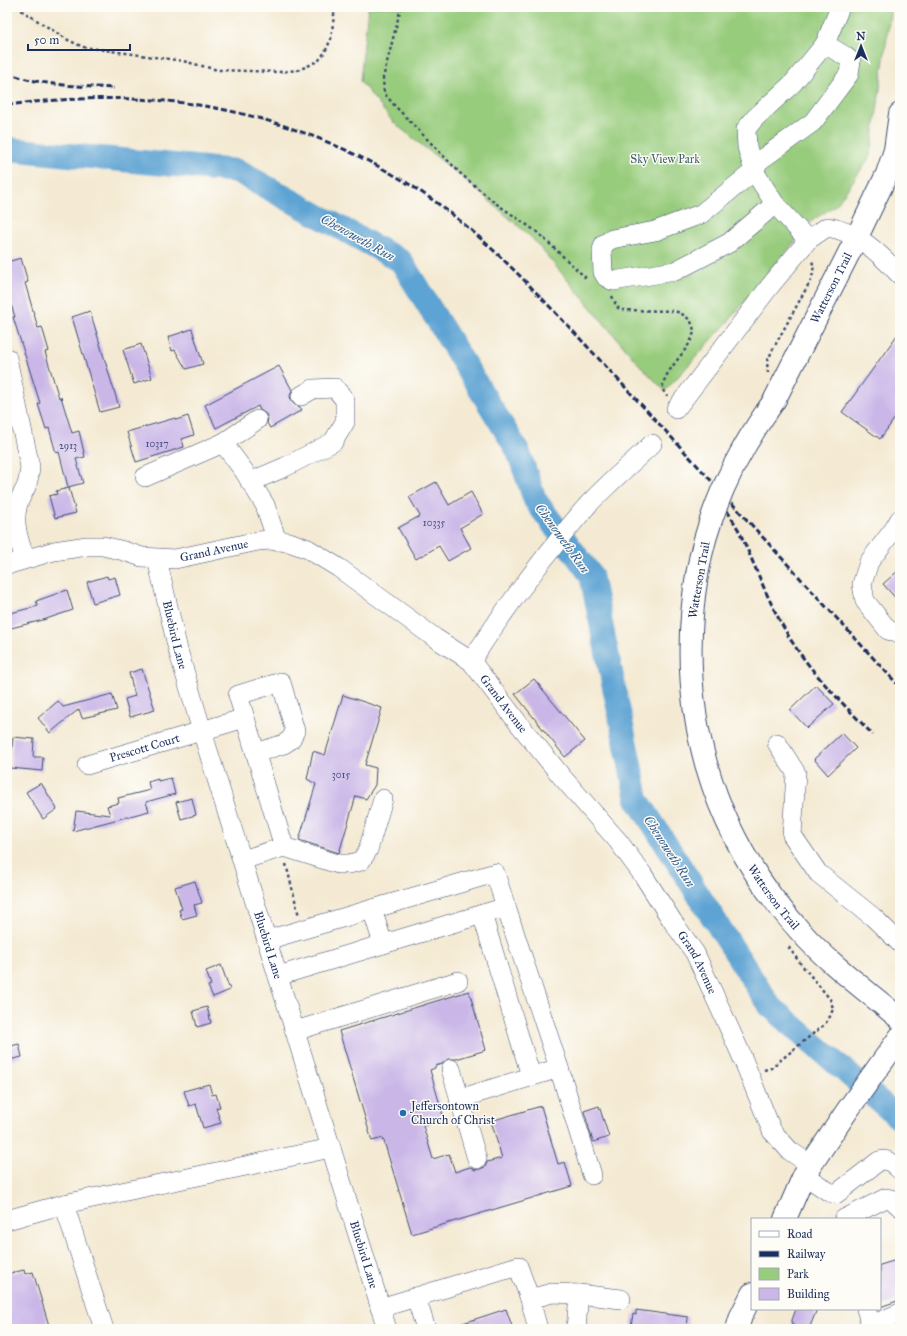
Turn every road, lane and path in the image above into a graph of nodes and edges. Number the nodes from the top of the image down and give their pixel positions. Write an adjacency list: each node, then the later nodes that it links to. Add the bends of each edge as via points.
1 (16, 7): 2 (path, via 83,47 183,61 218,70 279,72 310,66 326,52 331,39)
2 (335, 7)
3 (401, 7): 12 (path, via 383,78 384,92 461,174 494,202 537,232)
4 (840, 7): 5 (street)
5 (825, 44): 7 (street, via 793,83 754,118 746,129 746,147); 7 (street, via 851,61 849,74 813,122 759,161)
6 (900, 114): 9 (main road, Watterson Trail, via 895,150 887,174)
7 (754, 171): 8 (street); 8 (street, via 701,214 656,231 612,239 604,244 603,272 606,277 614,281 675,271 729,243)
8 (775, 204): 10 (street)
9 (857, 237): 10 (street, via 828,227); 11 (street, via 885,259); 46 (main road, Watterson Trail, bridge, via 774,401 735,462 722,492 708,529 697,575 690,635 690,672 694,707 710,778 722,812 756,875 800,932)
10 (805, 245): 15 (path, via 813,262 812,278 772,349 767,362); 17 (street, via 770,286)
11 (900, 275)
12 (589, 280)
13 (607, 293): 17 (path, via 613,297 621,310 680,312 692,322 693,338 664,382 663,390)
14 (7, 358): 26 (street, via 30,467 29,479 16,509)
15 (768, 374)
16 (301, 396): 22 (street, via 313,389 335,388 345,400 345,422 333,442)
17 (676, 409)
18 (257, 420): 19 (street)
19 (223, 443): 21 (street); 22 (street)
20 (652, 444): 28 (street, via 587,506 497,620)
21 (145, 477)
22 (250, 482): 24 (street, via 265,505)
23 (900, 519): 27 (street, via 869,562 862,584 865,601 888,630)
24 (276, 541): 25 (street, Grand Avenue, via 258,541 175,559); 28 (street, Grand Avenue, via 289,542 308,549 339,568)
25 (157, 558): 26 (street, Grand Avenue, via 142,557 103,546 87,546 54,551); 30 (street, Bluebird Lane, via 178,650)
26 (16, 562)
27 (900, 634)
28 (471, 661): 57 (street, Grand Avenue, via 548,759 618,841 695,953 772,1131)
29 (245, 718): 30 (street, Prescott Court); 32 (street); 32 (street, via 238,695 281,682 294,731 291,739 284,744)
30 (202, 731): 33 (street, Prescott Court); 36 (street, Bluebird Lane)
31 (778, 743): 42 (street, via 796,773 792,835 818,873 873,916)
32 (256, 753): 35 (street)
33 (87, 765)
34 (383, 799): 35 (street, via 368,850 361,861 338,864)
35 (283, 848): 36 (street); 40 (path)
36 (242, 860): 41 (street, Bluebird Lane)
37 (506, 907): 38 (street, via 495,873); 39 (street); 51 (street)
38 (372, 909): 40 (street); 43 (street)
39 (482, 914): 43 (street); 53 (street)
40 (302, 930): 41 (street)
41 (267, 940): 44 (street, Bluebird Lane)
42 (900, 943)
43 (383, 944): 44 (street)
44 (278, 976): 48 (street, Bluebird Lane)
45 (458, 981): 48 (street)
46 (900, 1019)
47 (825, 1024): 50 (path)
48 (295, 1031): 55 (street, Bluebird Lane)
49 (900, 1037): 57 (main road)
50 (777, 1062)
51 (559, 1068): 53 (street); 59 (street)
52 (451, 1069): 54 (street)
53 (532, 1076): 54 (street)
54 (459, 1099): 56 (street)
55 (331, 1148): 61 (street); 72 (street, Bluebird Lane)
56 (477, 1159)
57 (808, 1170): 60 (street, Grand Avenue, via 829,1192); 63 (main road)
58 (900, 1170): 60 (street, via 884,1159)
59 (592, 1175)
60 (836, 1194): 64 (street)
61 (64, 1204): 66 (street); 75 (street)
62 (900, 1207): 65 (street, via 886,1198)
63 (785, 1218)
64 (839, 1218)
65 (846, 1218)
66 (7, 1220)
67 (579, 1294): 70 (street, via 552,1292); 71 (street); 79 (street)
68 (751, 1296): 80 (main road)
69 (416, 1297): 70 (street, via 518,1266); 72 (street); 77 (street)
70 (530, 1299): 78 (street)
71 (621, 1299)
72 (380, 1308): 76 (street, Bluebird Lane)
73 (900, 1313): 74 (street, via 874,1324)
74 (867, 1320)
75 (104, 1329)
76 (387, 1329)
77 (426, 1329)
78 (538, 1329)
79 (576, 1329)
80 (737, 1329)

